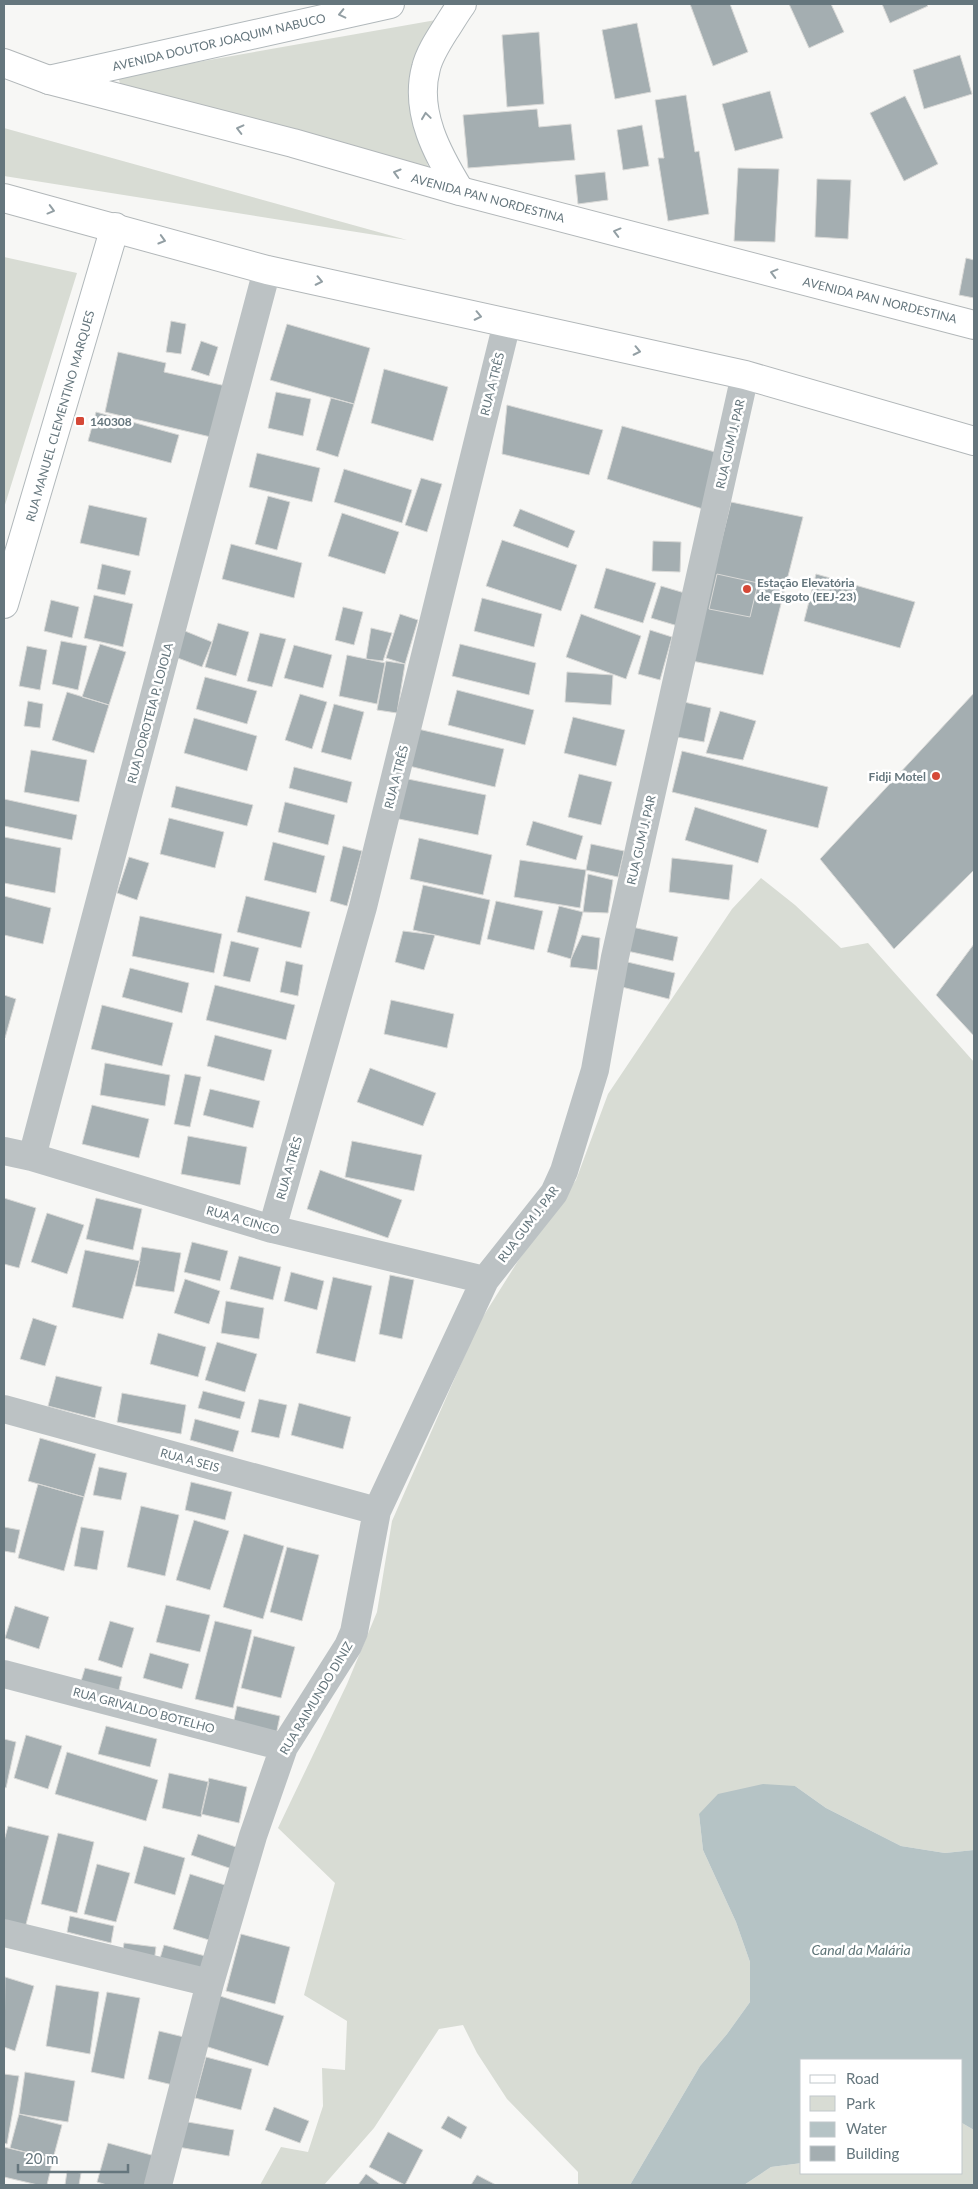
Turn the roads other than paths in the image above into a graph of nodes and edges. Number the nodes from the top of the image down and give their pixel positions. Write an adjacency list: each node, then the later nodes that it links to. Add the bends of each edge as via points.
1 (390, 4): 4 (main road, AVENIDA DOUTOR JOAQUIM NABUCO, one-way to 4)
2 (462, 4): 5 (main road, one-way to 2, via 440,160 427,124 423,95 426,68 436,44)
3 (4, 63): 4 (main road, AVENIDA PAN NORDESTINA)
4 (49, 80): 5 (main road, AVENIDA PAN NORDESTINA, one-way to 4, via 293,143)
5 (460, 191): 10 (main road, AVENIDA PAN NORDESTINA, one-way to 5)
6 (4, 198): 7 (main road, one-way to 7)
7 (115, 227): 8 (main road, one-way to 8); 13 (main road, RUA MANUEL CLEMENTINO MARQUES)
8 (267, 270): 9 (main road, one-way to 9); 15 (street, RUA DOROTEIA P. LOIOLA)
9 (507, 323): 11 (main road, one-way to 11); 16 (street, RUA A TRÊS, via 363,906)
10 (974, 325)
11 (746, 375): 12 (main road); 17 (street, RUA GUM J. PAR, via 615,957 595,1070 564,1172 554,1193)
12 (974, 441)
13 (4, 604)
14 (4, 1151): 15 (street, RUA A CINCO)
15 (32, 1156): 16 (street, RUA A CINCO)
16 (272, 1229): 17 (street, RUA A CINCO)
17 (485, 1280): 19 (street, RUA RAIMUNDO DINIZ)
18 (4, 1409): 19 (street, RUA A SEIS)
19 (377, 1510): 21 (street, RUA RAIMUNDO DINIZ, via 354,1632)
20 (4, 1674): 21 (street, RUA GRIVALDO BOTELHO)
21 (284, 1747): 23 (street, RUA RAIMUNDO DINIZ, via 253,1836)
22 (4, 1933): 23 (street)
23 (210, 1983): 24 (street, RUA RAIMUNDO DINIZ)
24 (158, 2185)

